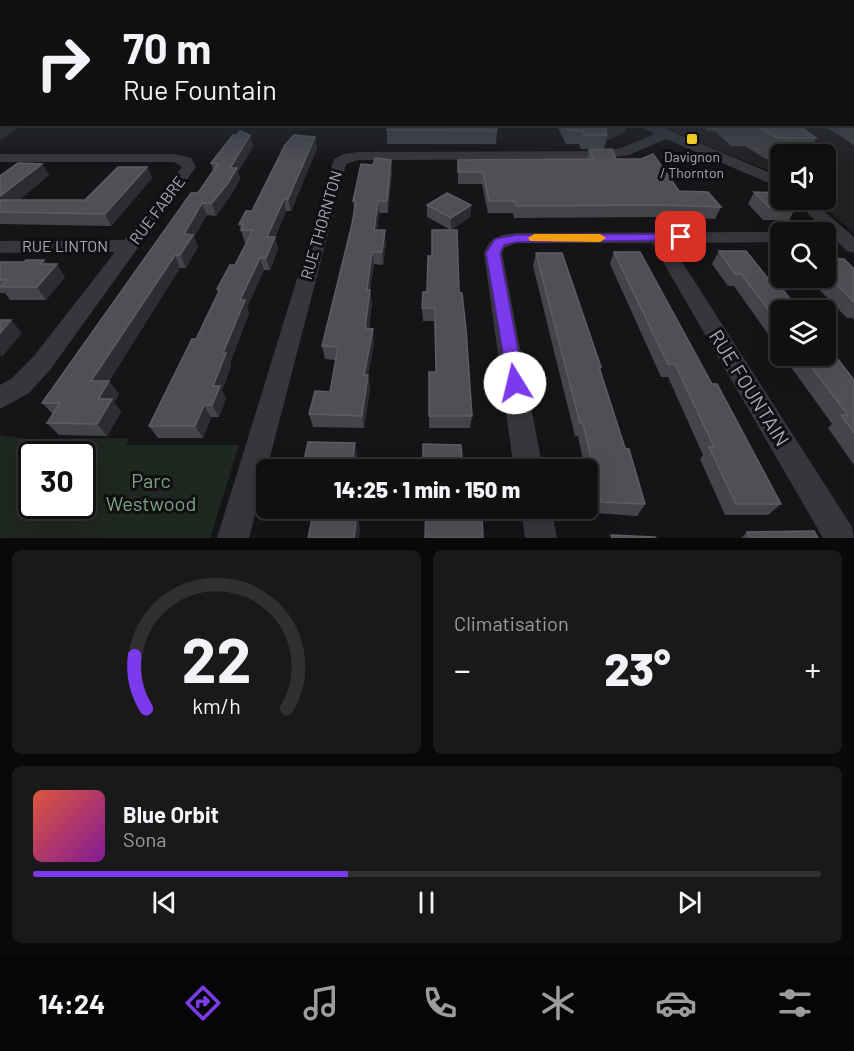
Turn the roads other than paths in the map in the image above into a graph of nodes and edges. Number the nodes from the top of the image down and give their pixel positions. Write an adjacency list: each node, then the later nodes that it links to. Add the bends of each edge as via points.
1 (647, 126): 2 (street)
2 (666, 134): 4 (street); 14 (street, RUE THORNTON, via 624,152 603,155 358,156 339,162)
3 (0, 158): 9 (street, RUE FABRE, via 186,161 187,170)
4 (770, 179)
5 (813, 210): 8 (street)
6 (770, 237): 7 (street)
7 (658, 238): 12 (street, via 509,239 499,242 494,249); 16 (street, RUE FOUNTAIN)
8 (849, 242)
9 (129, 246): 10 (street, RUE LINTON); 11 (street, RUE FABRE, via 42,363 20,386)
10 (0, 247)
11 (0, 398)
12 (527, 459)
13 (538, 519): 15 (street)
14 (233, 538)
15 (541, 538)
16 (841, 538)

